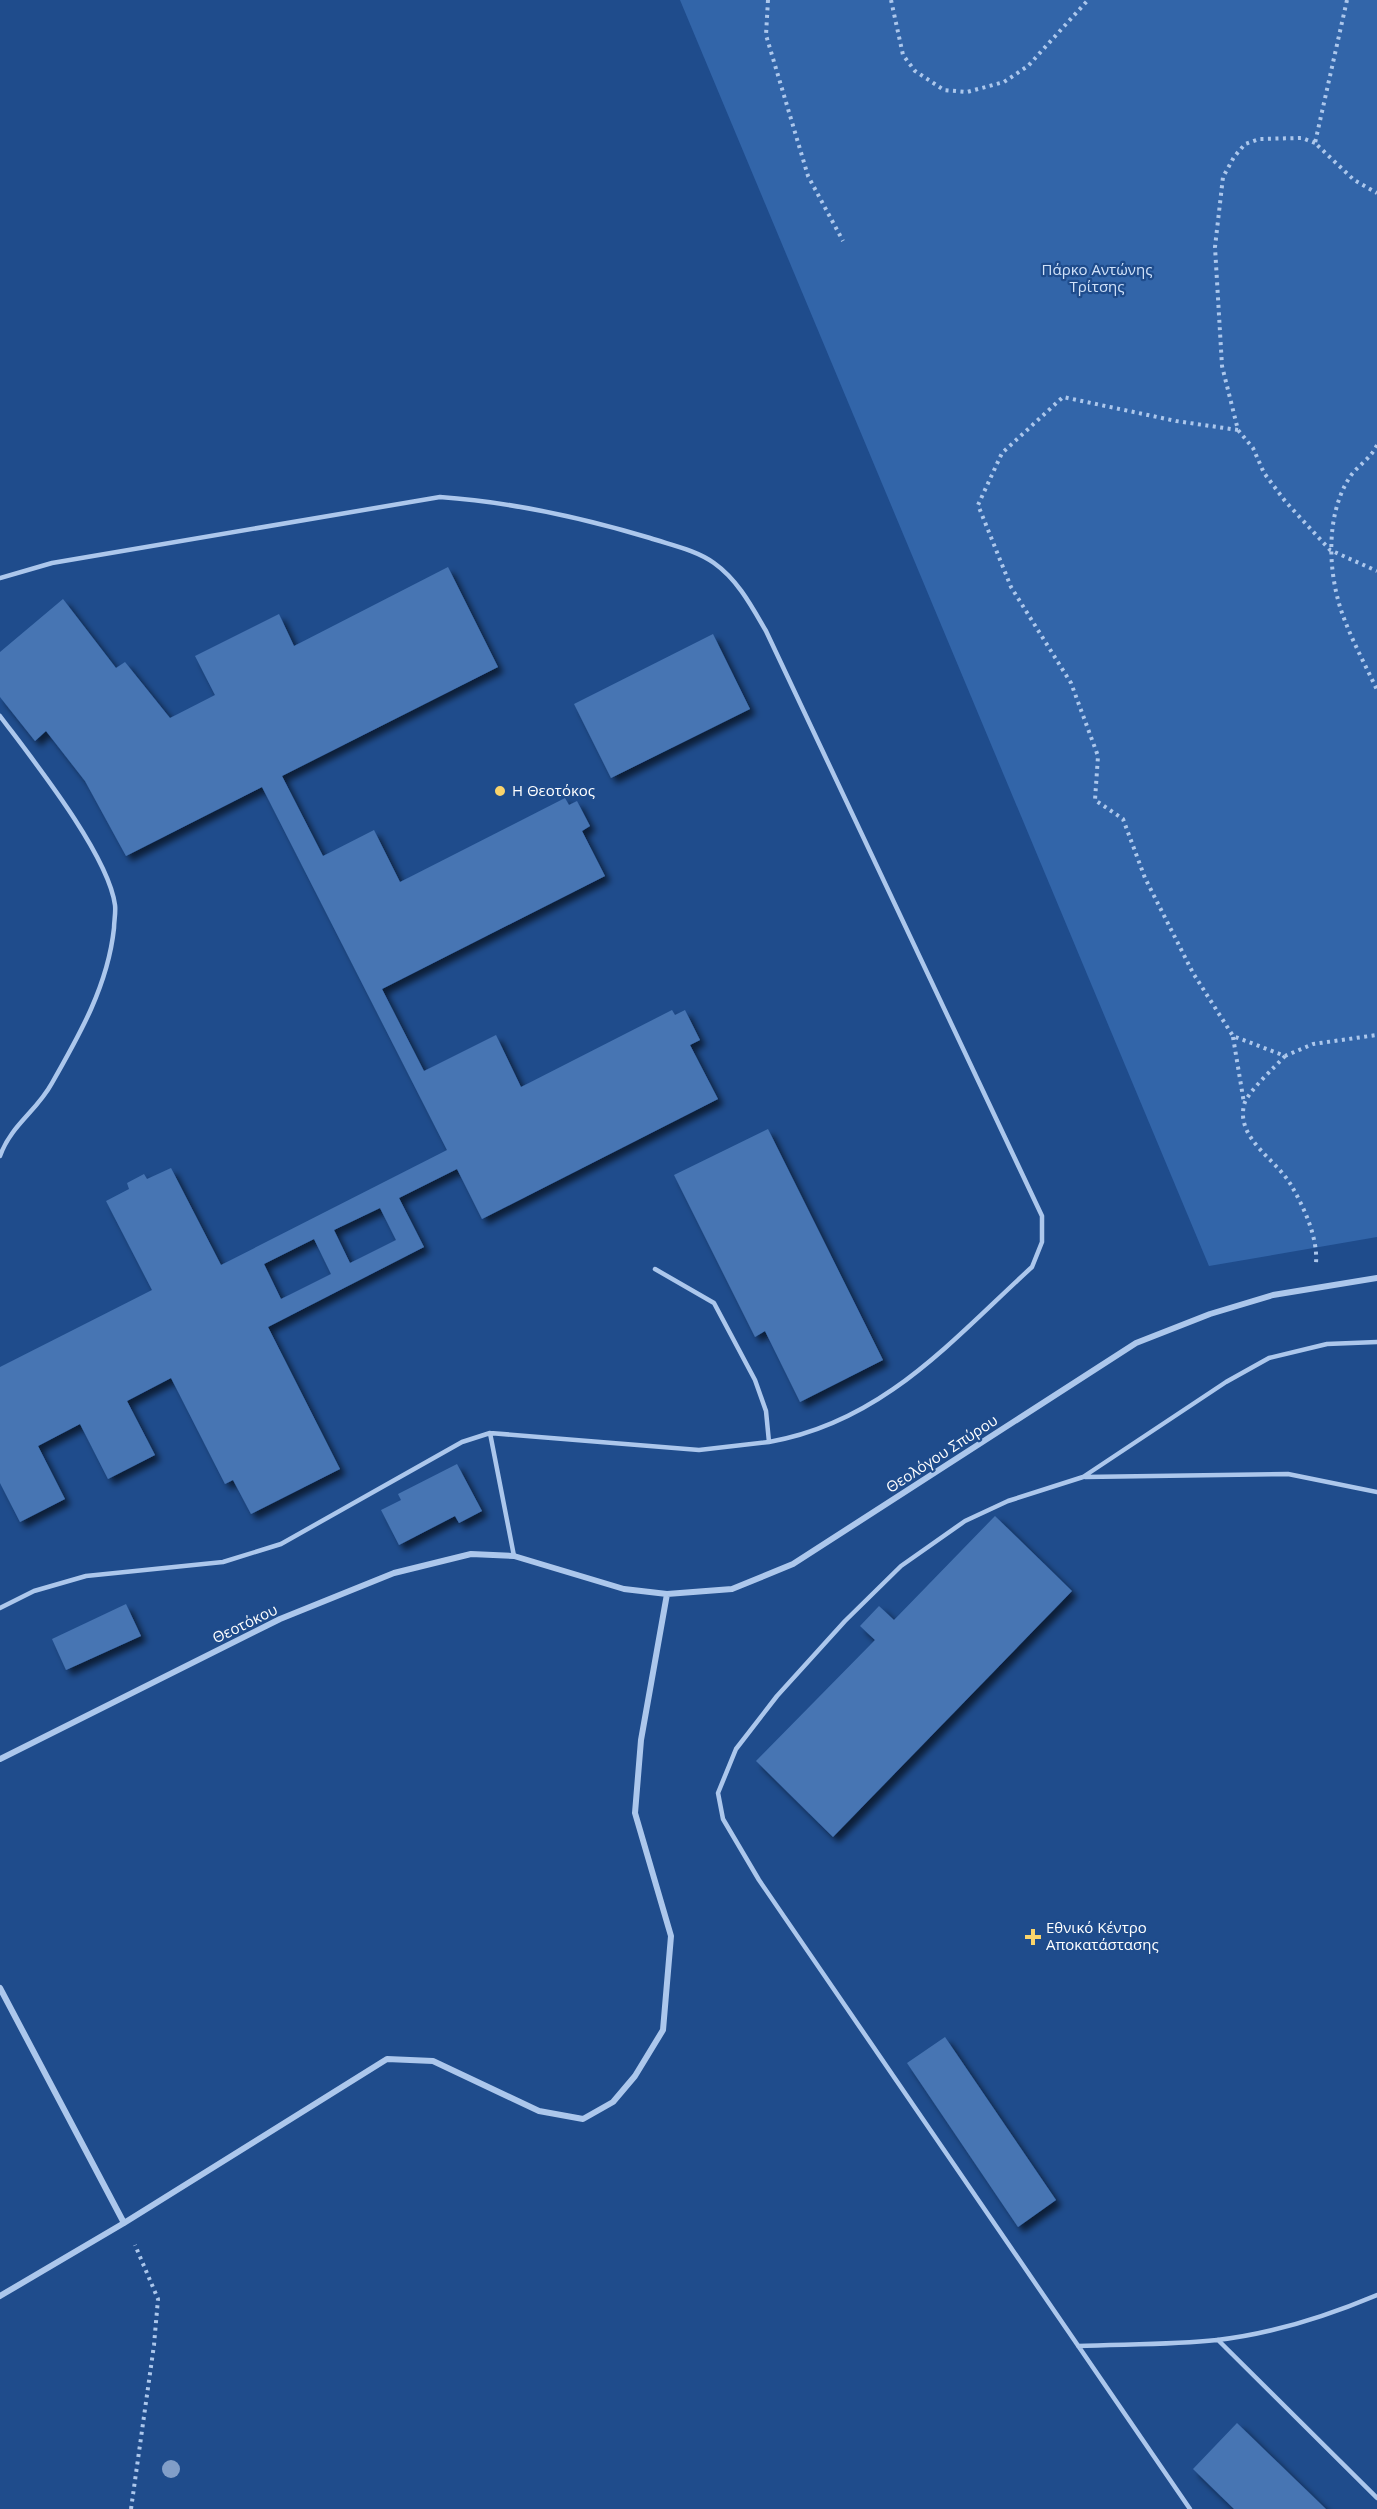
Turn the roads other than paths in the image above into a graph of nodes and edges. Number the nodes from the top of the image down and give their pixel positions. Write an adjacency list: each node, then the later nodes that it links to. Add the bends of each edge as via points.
1 (0, 578): 8 (lane, via 52,563 440,497 495,501 586,518 714,562 743,592 771,642 1042,1216 1042,1242 1032,1267 901,1387 827,1428)
2 (0, 716): 3 (lane, via 105,870 116,907 112,947 99,994 51,1086 7,1137)
3 (0, 1156)
4 (655, 1269): 8 (lane, via 714,1303 755,1380 766,1411)
5 (1377, 1278): 12 (street, Θεολόγου Σπύρου, via 1273,1295 1210,1314 1137,1343 793,1564 732,1589)
6 (1377, 1342): 9 (lane, via 1327,1344 1269,1358)
7 (490, 1433): 8 (lane, via 699,1450); 11 (lane); 13 (lane, via 462,1442 281,1544 224,1562 87,1576 34,1591)
8 (769, 1442)
9 (1083, 1477): 10 (lane, via 1288,1474); 20 (lane, via 1008,1501 965,1521 901,1566 777,1696 736,1749 718,1792 723,1819 759,1880)
10 (1377, 1492)
11 (514, 1556): 12 (street, Θεολόγου Σπύρου, via 624,1589); 14 (street, Θεοτόκου, via 471,1554 383,1577 280,1619)
12 (667, 1594): 16 (street, via 641,1740 635,1813 671,1936 663,2030 635,2076 613,2102 583,2119 540,2111 433,2061 387,2059)
13 (0, 1608)
14 (0, 1759)
15 (0, 1988): 16 (street)
16 (124, 2223): 18 (street)
17 (1377, 2295): 19 (lane, via 1347,2308)
18 (0, 2296)
19 (1218, 2340): 20 (lane); 21 (lane)
20 (1078, 2346): 22 (lane)
21 (1377, 2498)
22 (1190, 2509)

